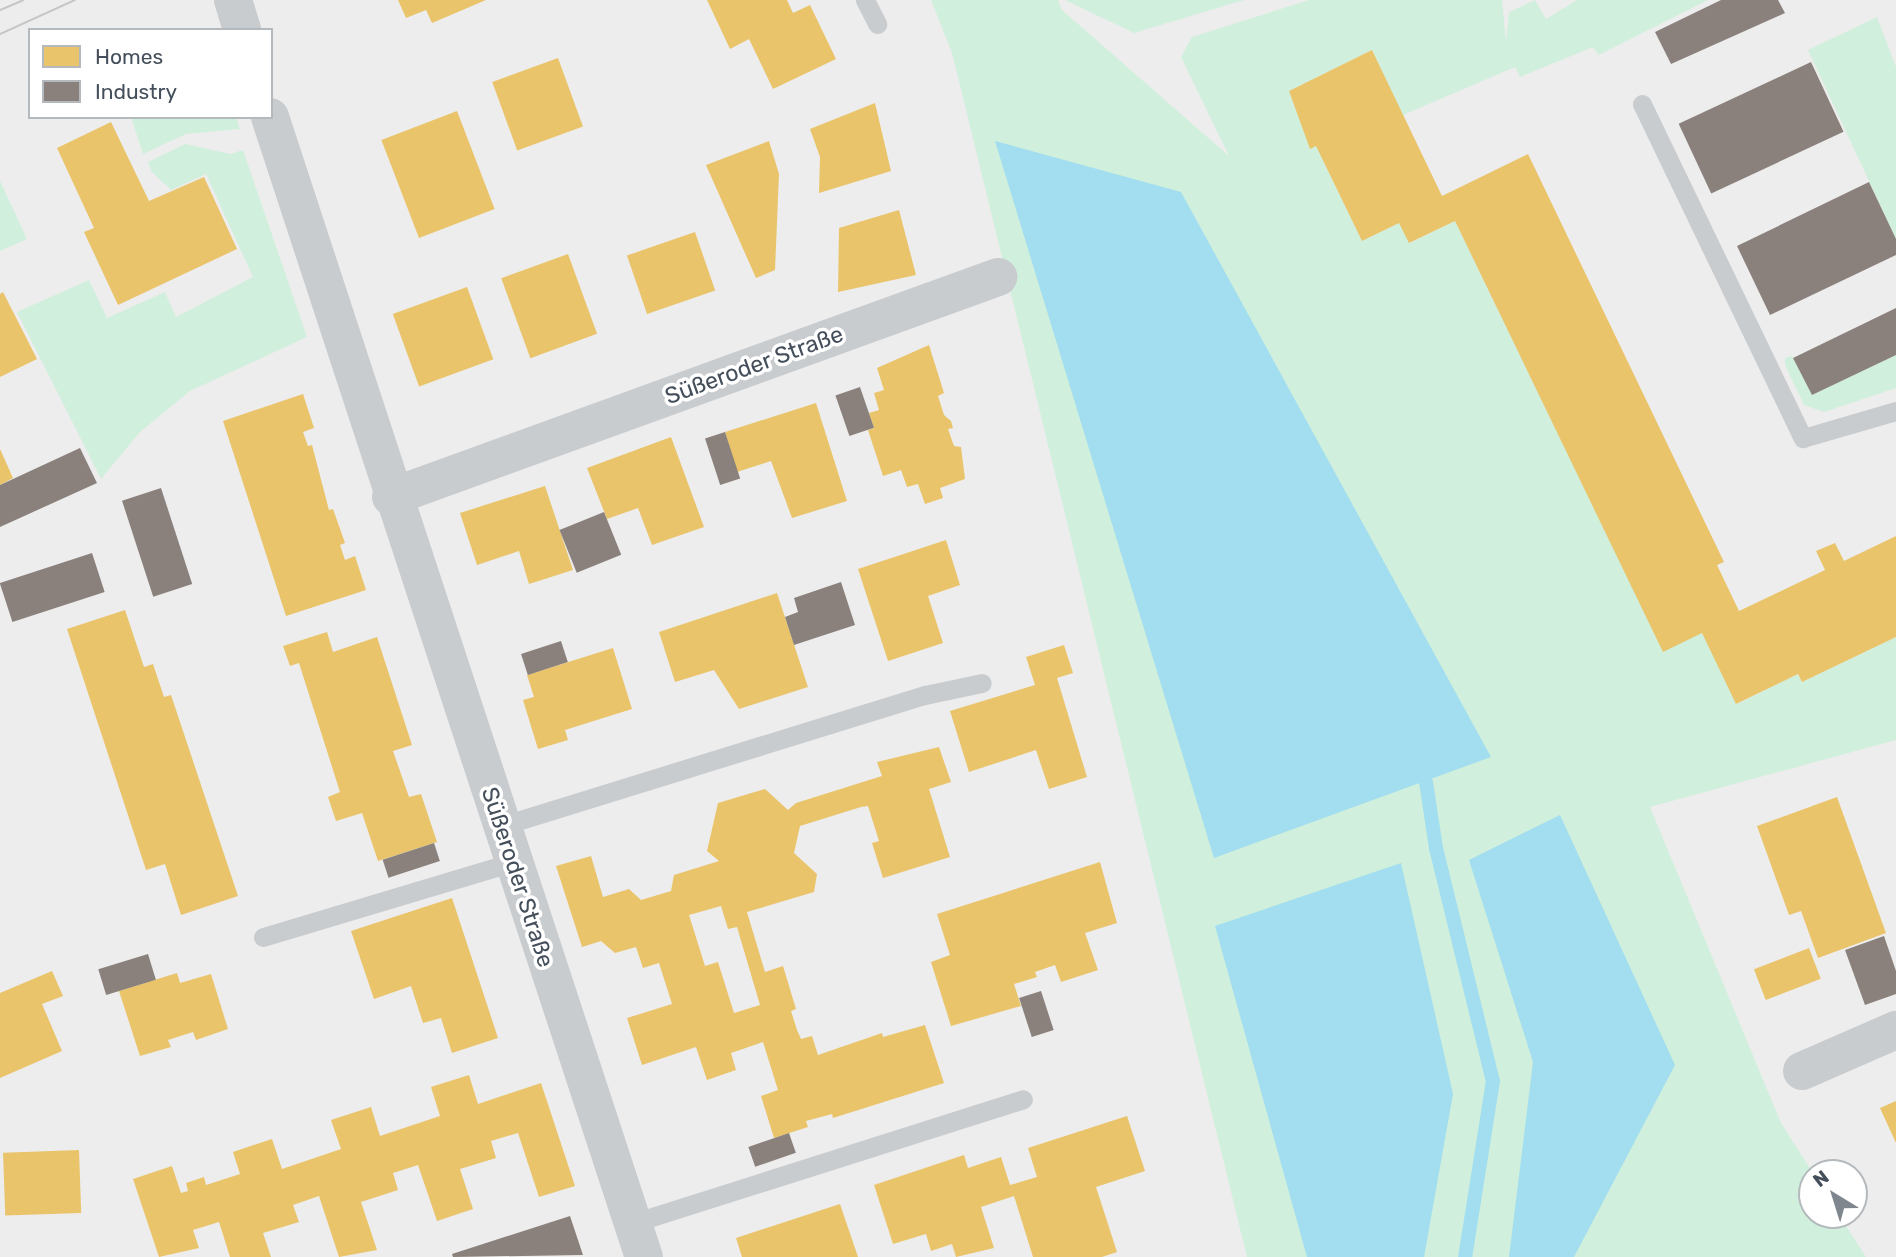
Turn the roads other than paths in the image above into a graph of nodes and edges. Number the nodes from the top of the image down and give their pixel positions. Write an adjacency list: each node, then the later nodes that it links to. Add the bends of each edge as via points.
1 (233, 0): 4 (street)
2 (865, 0): 3 (lane)
3 (877, 24)
4 (241, 28)
5 (1642, 104): 8 (lane, via 1803,438)
6 (271, 119): 9 (street, Süßeroder Straße)
7 (998, 276): 9 (street, Süßeroder Straße)
8 (1896, 411)
9 (391, 497): 11 (street, Süßeroder Straße)
10 (982, 684): 11 (lane, via 925,695)
11 (501, 827): 12 (street, Süßeroder Straße)
12 (513, 862): 13 (lane); 17 (street, Süßeroder Straße)
13 (263, 937)
14 (1896, 1030): 15 (street)
15 (1802, 1072)
16 (1024, 1098): 17 (lane)
17 (638, 1240)

